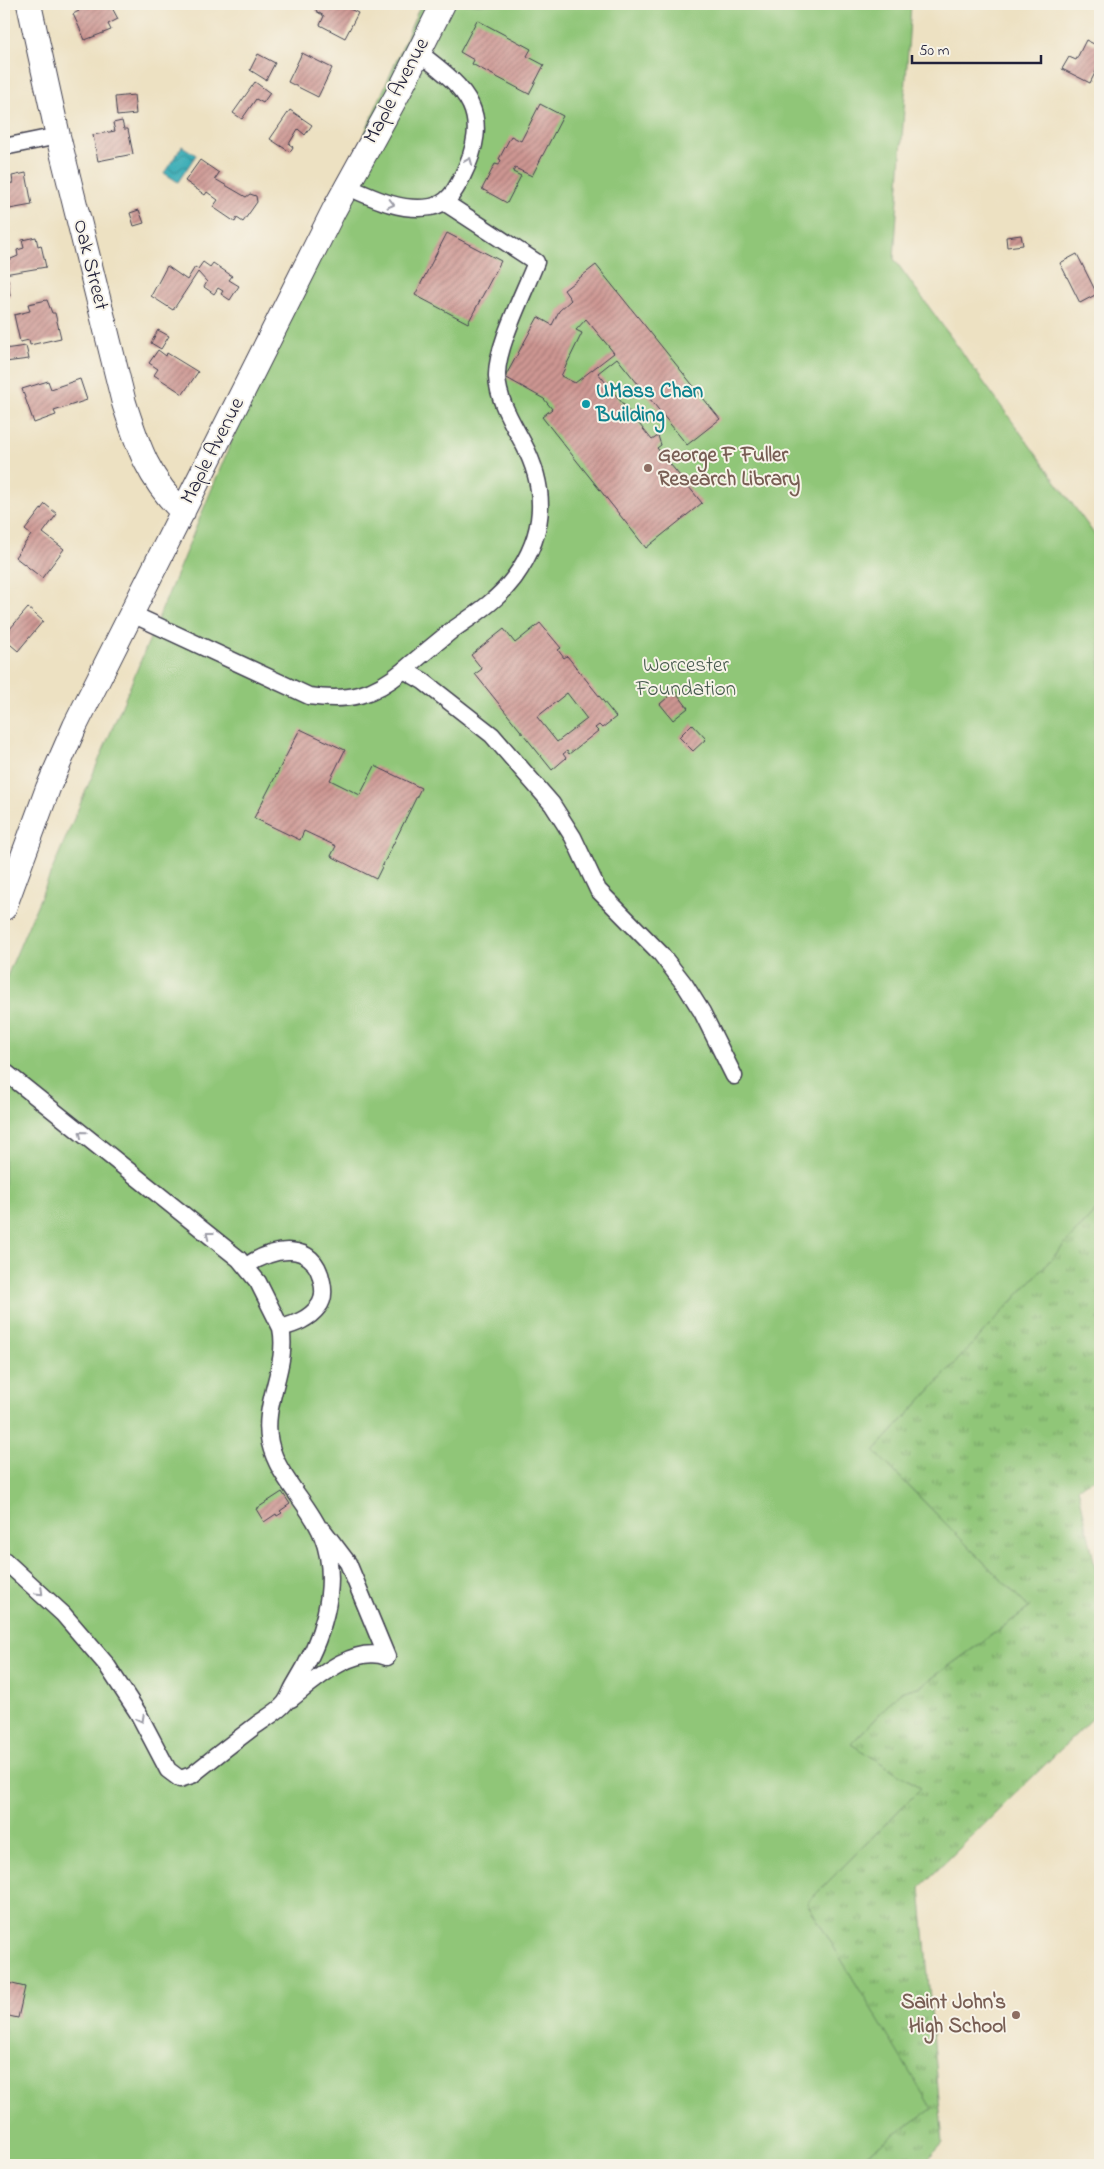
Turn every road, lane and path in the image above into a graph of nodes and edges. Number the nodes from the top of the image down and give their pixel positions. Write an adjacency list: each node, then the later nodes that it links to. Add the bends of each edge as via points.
1 (29, 4): 4 (main road, Oak Street)
2 (443, 4): 3 (main road, Maple Avenue)
3 (419, 53): 6 (main road, Maple Avenue); 7 (street, one-way to 3, via 458,184 474,148 474,113 465,93)
4 (58, 136): 5 (street); 8 (main road, Oak Street, via 133,430 156,482)
5 (4, 147)
6 (346, 186): 7 (street, one-way to 7, via 381,202 399,206 431,207); 8 (main road, Maple Avenue)
7 (444, 202): 10 (street, via 536,262 497,374 506,410 534,468 541,510 532,546 504,591)
8 (183, 512): 9 (main road, Maple Avenue)
9 (132, 614): 10 (street, via 309,696 332,699 357,697 386,684); 11 (main road, Maple Avenue, via 55,770)
10 (404, 670): 13 (street, via 492,735 552,804 573,837 598,890 661,954 685,985)
11 (4, 908)
12 (4, 1070): 14 (street, one-way to 12)
13 (734, 1076)
14 (246, 1266): 15 (street, via 262,1289); 15 (street, via 262,1256 289,1251 306,1255 316,1266 323,1286 322,1302 306,1318)
15 (281, 1328): 16 (street, via 283,1355 269,1417 270,1443 285,1475)
16 (316, 1524): 18 (street, via 328,1560 325,1617 312,1658); 18 (street, via 348,1563 387,1657 364,1654 348,1659)
17 (4, 1560): 18 (street, one-way to 18, via 62,1614 96,1652 138,1713 163,1764 180,1779 192,1775)
18 (285, 1703)

